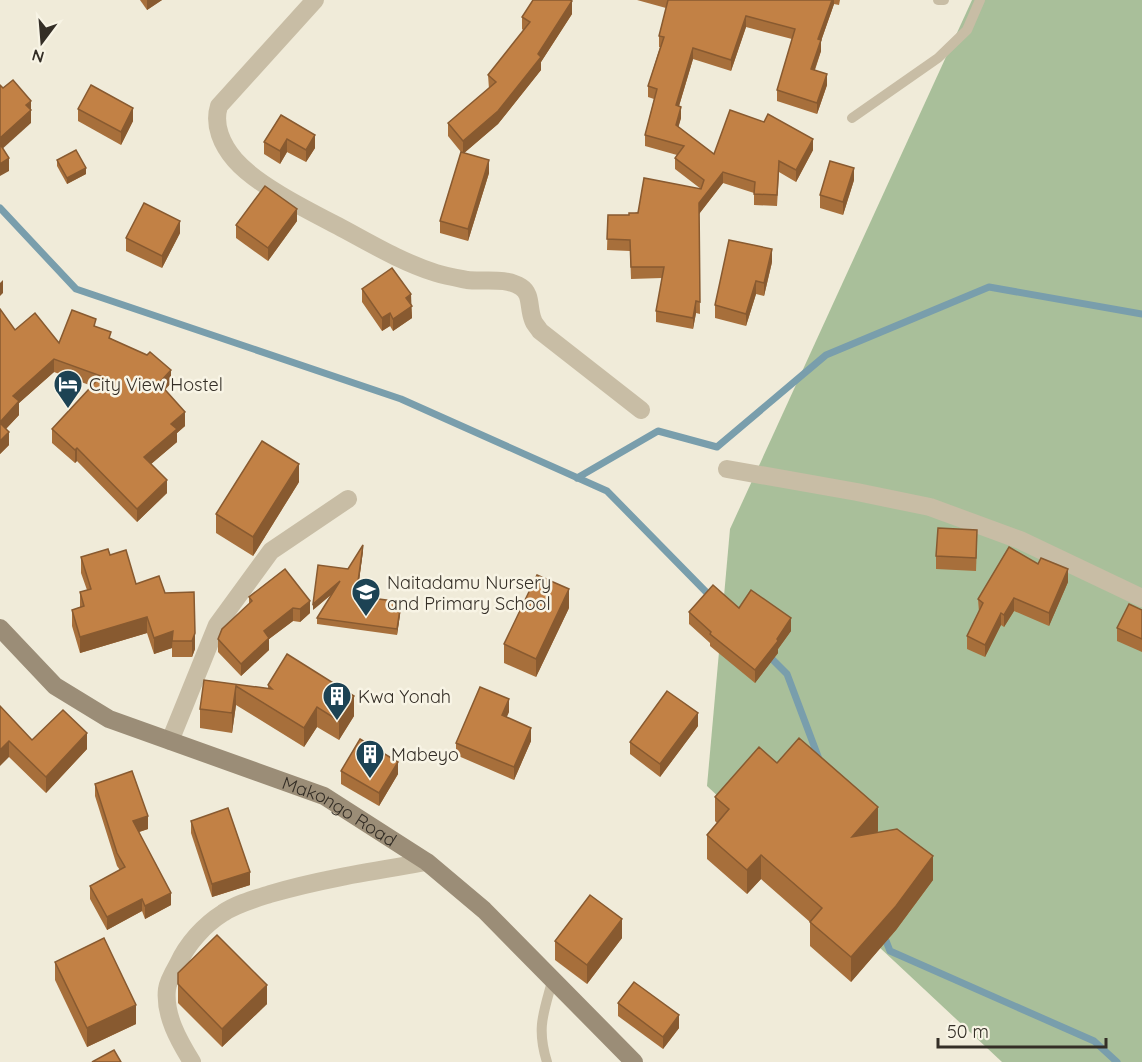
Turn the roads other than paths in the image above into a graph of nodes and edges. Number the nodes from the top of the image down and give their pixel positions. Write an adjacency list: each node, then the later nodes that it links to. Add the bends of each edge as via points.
1 (315, 0): 6 (street, via 219,106 215,117 218,128 236,161 300,206 403,260 468,280 514,283 529,297 533,321 540,331)
2 (938, 0): 3 (lane)
3 (944, 0)
4 (980, 0): 5 (lane, via 967,30 938,58)
5 (852, 118)
6 (640, 410)
7 (727, 469): 9 (street, via 930,507 1020,540)
8 (348, 499): 11 (street, via 271,551 264,560 217,625)
9 (1142, 598)
10 (0, 628): 11 (street, Makongo Road, via 55,686 109,719)
11 (170, 741): 12 (street, Makongo Road, via 324,796)
12 (427, 862): 13 (street, Makongo Road); 14 (street, via 277,892 224,912 204,928 184,950 167,988 177,1038)
13 (554, 978): 15 (lane, via 541,1024); 16 (street, Makongo Road)
14 (192, 1062)
15 (547, 1062)
16 (634, 1062)

